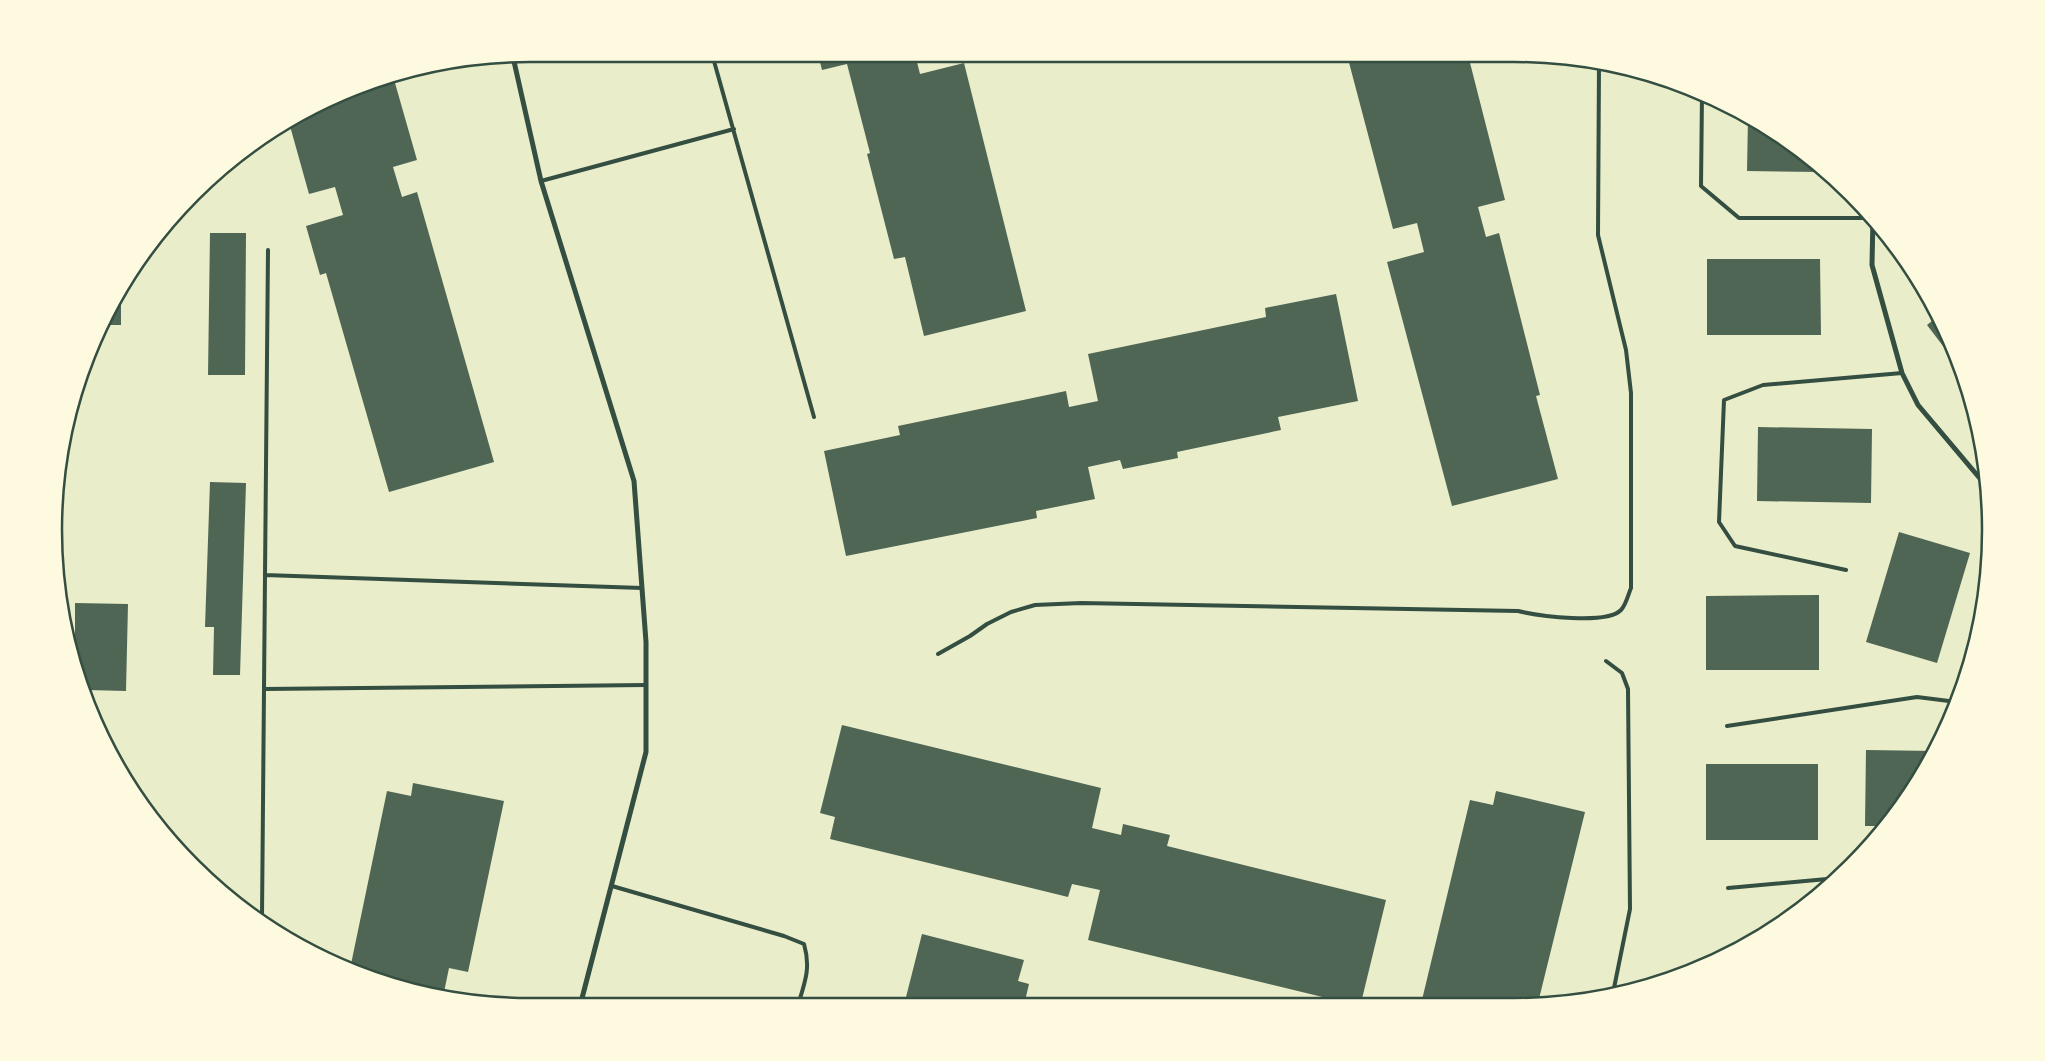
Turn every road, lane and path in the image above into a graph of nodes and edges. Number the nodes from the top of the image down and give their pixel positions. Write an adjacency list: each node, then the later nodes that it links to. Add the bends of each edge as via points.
1 (714, 62): 5 (lane)
2 (514, 63): 6 (street)
3 (1598, 70): 16 (lane, via 1598,235 1626,350 1631,393 1631,588 1622,609 1612,616 1588,618 1543,617 1518,611 1081,603 1035,605 987,624)
4 (1702, 102): 7 (lane, via 1701,186 1739,218)
5 (734, 129): 6 (lane); 11 (lane)
6 (541, 181): 15 (street, via 634,481)
7 (1861, 217)
8 (1873, 230): 10 (street, via 1872,265)
9 (268, 250): 14 (lane)
10 (1902, 373): 12 (street, via 1918,406); 13 (lane, via 1762,385 1724,400 1719,522 1735,546)
11 (814, 417)
12 (1979, 474)
13 (1846, 570)
14 (265, 575): 15 (lane); 19 (lane)
15 (642, 588): 18 (street)
16 (938, 654)
17 (1606, 661): 26 (lane, via 1622,673 1628,689 1630,909)
18 (646, 685): 19 (lane); 23 (street, via 646,752)
19 (264, 689): 25 (lane)
20 (1950, 701): 21 (lane, via 1917,697)
21 (1728, 726)
22 (1826, 879): 24 (lane)
23 (612, 886): 27 (street); 28 (lane, via 804,944 808,959)
24 (1728, 888)
25 (262, 914)
26 (1614, 988)
27 (582, 998)
28 (800, 998)

